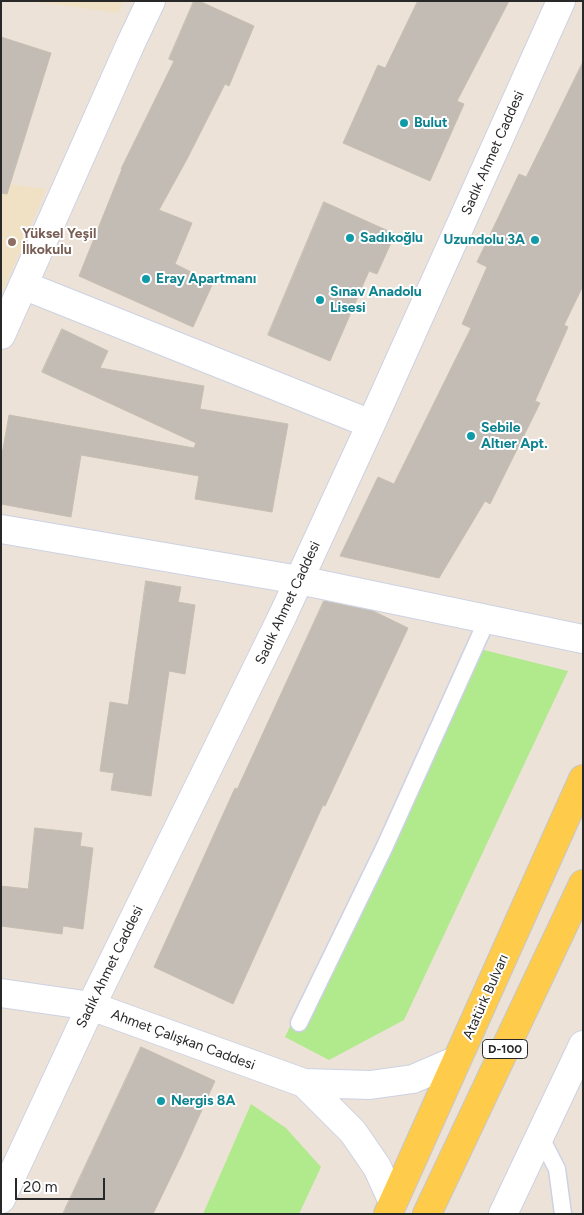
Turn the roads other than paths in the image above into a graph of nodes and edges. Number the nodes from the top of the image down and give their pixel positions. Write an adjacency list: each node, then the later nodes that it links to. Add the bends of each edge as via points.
1 (151, 1): 3 (street)
2 (561, 1): 5 (street, Sadık Ahmet Caddesi)
3 (22, 285): 4 (street); 5 (street)
4 (1, 335)
5 (371, 424): 7 (street, Sadık Ahmet Caddesi)
6 (1, 529): 7 (street)
7 (299, 580): 8 (street); 13 (street, Sadık Ahmet Caddesi)
8 (487, 620): 9 (street); 14 (lane, via 385,846)
9 (583, 639)
10 (583, 779): 15 (main road, Atatürk Bulvarı / D-100)
11 (583, 884): 21 (main road, D-100)
12 (1, 993): 13 (street, Ahmet Çalışkan Caddesi)
13 (90, 1006): 17 (street, Ahmet Çalışkan Caddesi); 19 (street, Sadık Ahmet Caddesi)
14 (299, 1023)
15 (457, 1060): 17 (street, via 413,1079 370,1085); 20 (main road, Atatürk Bulvarı / D-100)
16 (580, 1060): 18 (street)
17 (304, 1083): 20 (street, via 353,1132 377,1167)
18 (540, 1136): 22 (street); 23 (lane, via 557,1169)
19 (1, 1199)
20 (391, 1208)
21 (427, 1214)
22 (503, 1214)
23 (563, 1214)

